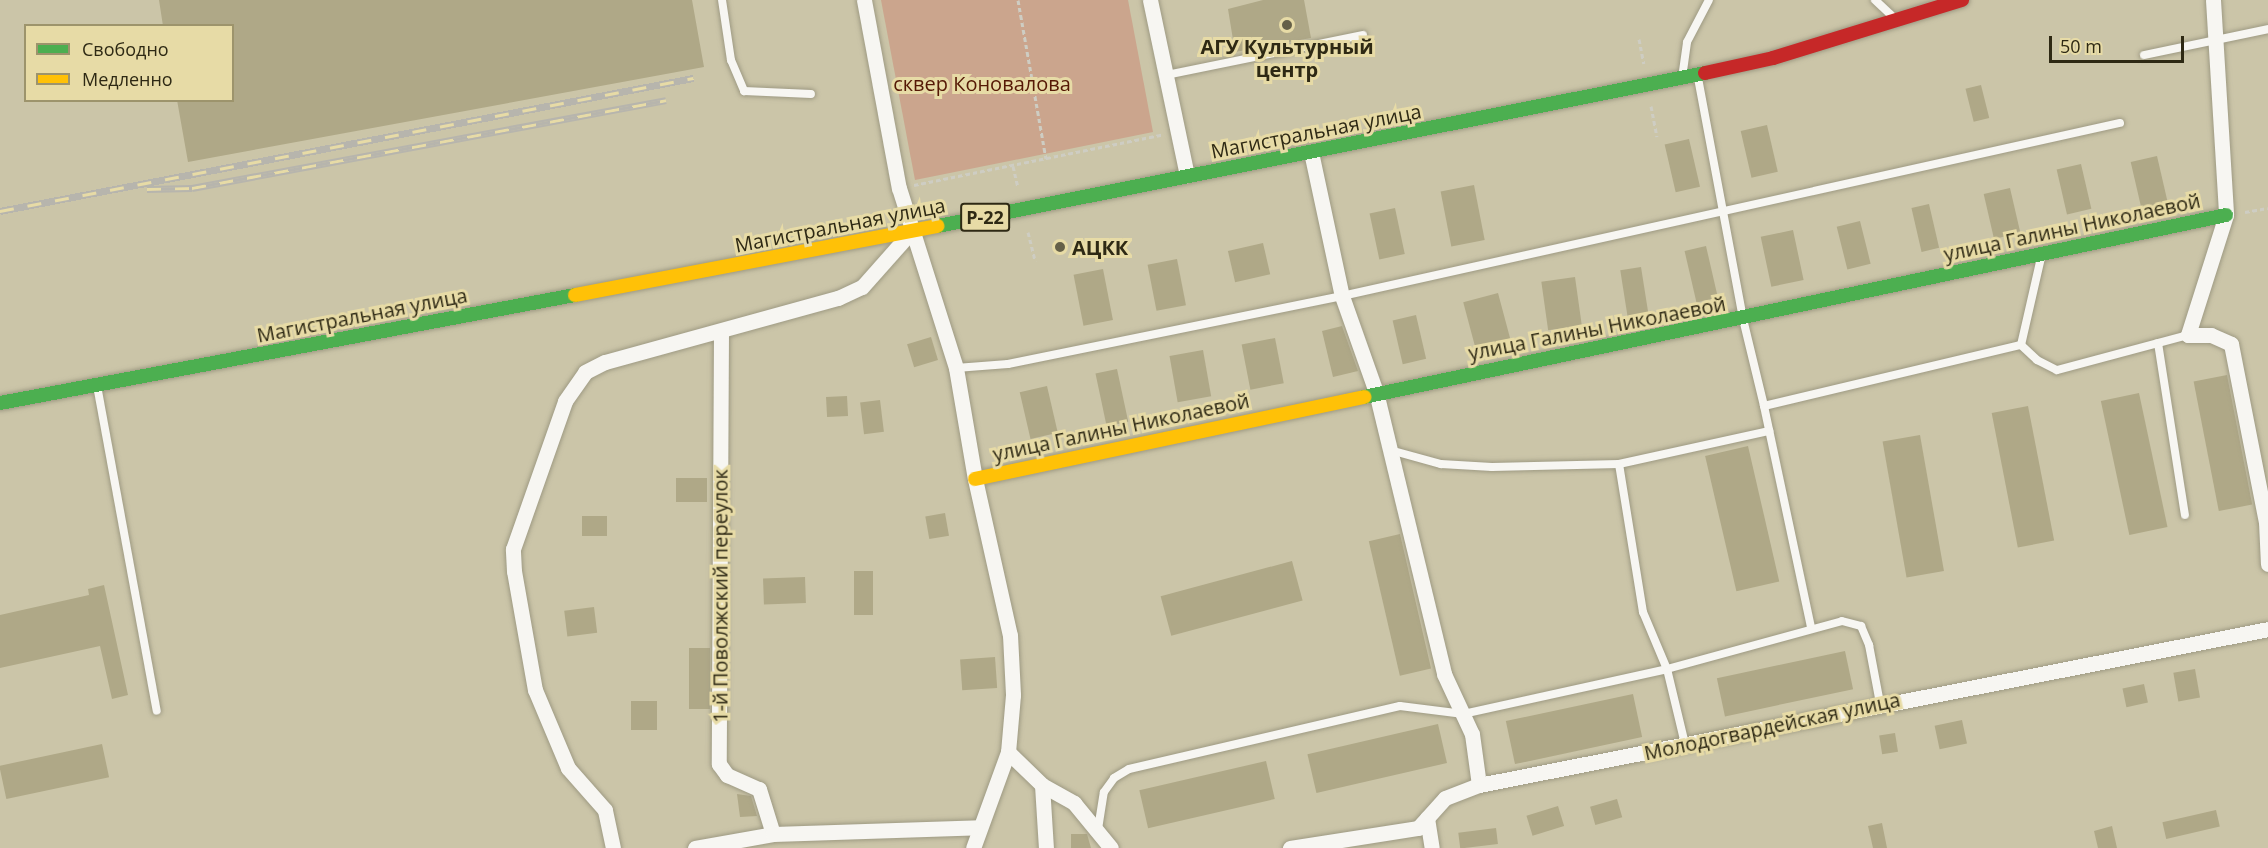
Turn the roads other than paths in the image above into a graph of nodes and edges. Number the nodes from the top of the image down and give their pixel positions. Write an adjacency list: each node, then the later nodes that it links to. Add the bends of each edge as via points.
1 (722, 0): 16 (lane, via 731,60 744,91)
2 (864, 0): 22 (street, via 899,188)
3 (1150, 0): 14 (street)
4 (1709, 0): 15 (lane, via 1687,42)
5 (1875, 0): 8 (lane)
6 (1962, 0): 8 (main road, Магистральная улица / Р-22)
7 (2213, 0): 11 (street)
8 (1897, 20): 13 (main road, Магистральная улица / Р-22, via 1773,58)
9 (2268, 29): 11 (lane)
10 (1362, 35): 14 (lane)
11 (2216, 38): 12 (lane); 21 (street)
12 (2144, 54)
13 (1697, 74): 15 (main road, Магистральная улица / Р-22); 20 (lane)
14 (1166, 75): 19 (street)
15 (1682, 76): 18 (main road, Магистральная улица / Р-22)
16 (811, 94)
17 (2120, 123): 20 (lane)
18 (1311, 152): 19 (main road, Магистральная улица / Р-22); 24 (street)
19 (1187, 175): 22 (main road, Магистральная улица / Р-22)
20 (1721, 213): 24 (lane); 25 (lane)
21 (2226, 215): 23 (main road, улица Галины Николаевой); 27 (street)
22 (912, 231): 26 (street, via 862,287 838,298); 30 (street); 31 (main road, Магистральная улица / Р-22)
23 (2043, 251): 25 (main road, улица Галины Николаевой); 29 (lane)
24 (1342, 296): 30 (lane, via 1008,364); 32 (street)
25 (1743, 319): 32 (main road, улица Галины Николаевой); 34 (lane)
26 (721, 332): 54 (street, 1-й Поволжский переулок, via 719,764 727,775 759,789); 55 (street, via 605,362 585,372 565,401 513,549 535,690 568,768 605,810)
27 (2188, 335): 28 (lane); 40 (street, via 2211,335 2231,344 2266,522)
28 (2158, 343): 29 (lane, via 2057,370 2037,360); 39 (lane)
29 (2021, 345): 34 (lane)
30 (956, 368): 38 (street)
31 (97, 385): 33 (main road, Магистральная улица / Р-22); 45 (lane)
32 (1376, 392): 36 (street); 38 (main road, улица Галины Николаевой)
33 (0, 403)
34 (1764, 406): 35 (lane)
35 (1769, 430): 37 (lane); 41 (lane)
36 (1390, 450): 37 (lane, via 1441,464); 46 (street, via 1444,674)
37 (1619, 464): 43 (lane, via 1643,612)
38 (975, 479): 48 (street, via 1010,635 1013,695)
39 (2185, 514)
40 (2268, 564)
41 (1811, 627): 43 (lane); 44 (lane, via 1842,621 1861,626 1869,645)
42 (2268, 629): 44 (street, Молодогвардейская улица)
43 (1667, 669): 46 (lane); 47 (lane)
44 (1880, 703): 47 (street, Молодогвардейская улица)
45 (158, 711)
46 (1463, 714): 50 (street, via 1472,734); 53 (lane, via 1400,706 1130,769 1114,778 1104,792)
47 (1685, 744): 50 (street, Молодогвардейская улица)
48 (1008, 752): 49 (street); 52 (street)
49 (1042, 785): 53 (street, via 1074,803); 58 (street)
50 (1479, 785): 51 (street, Молодогвардейская улица, via 1446,798)
51 (1428, 818): 60 (street, Молодогвардейская улица, via 1418,828); 61 (street)
52 (980, 827): 54 (street); 57 (street)
53 (1097, 831): 59 (street)
54 (773, 834): 56 (street)
55 (613, 848)
56 (695, 848)
57 (973, 848)
58 (1046, 848)
59 (1111, 848)
60 (1290, 848)
61 (1432, 848)

